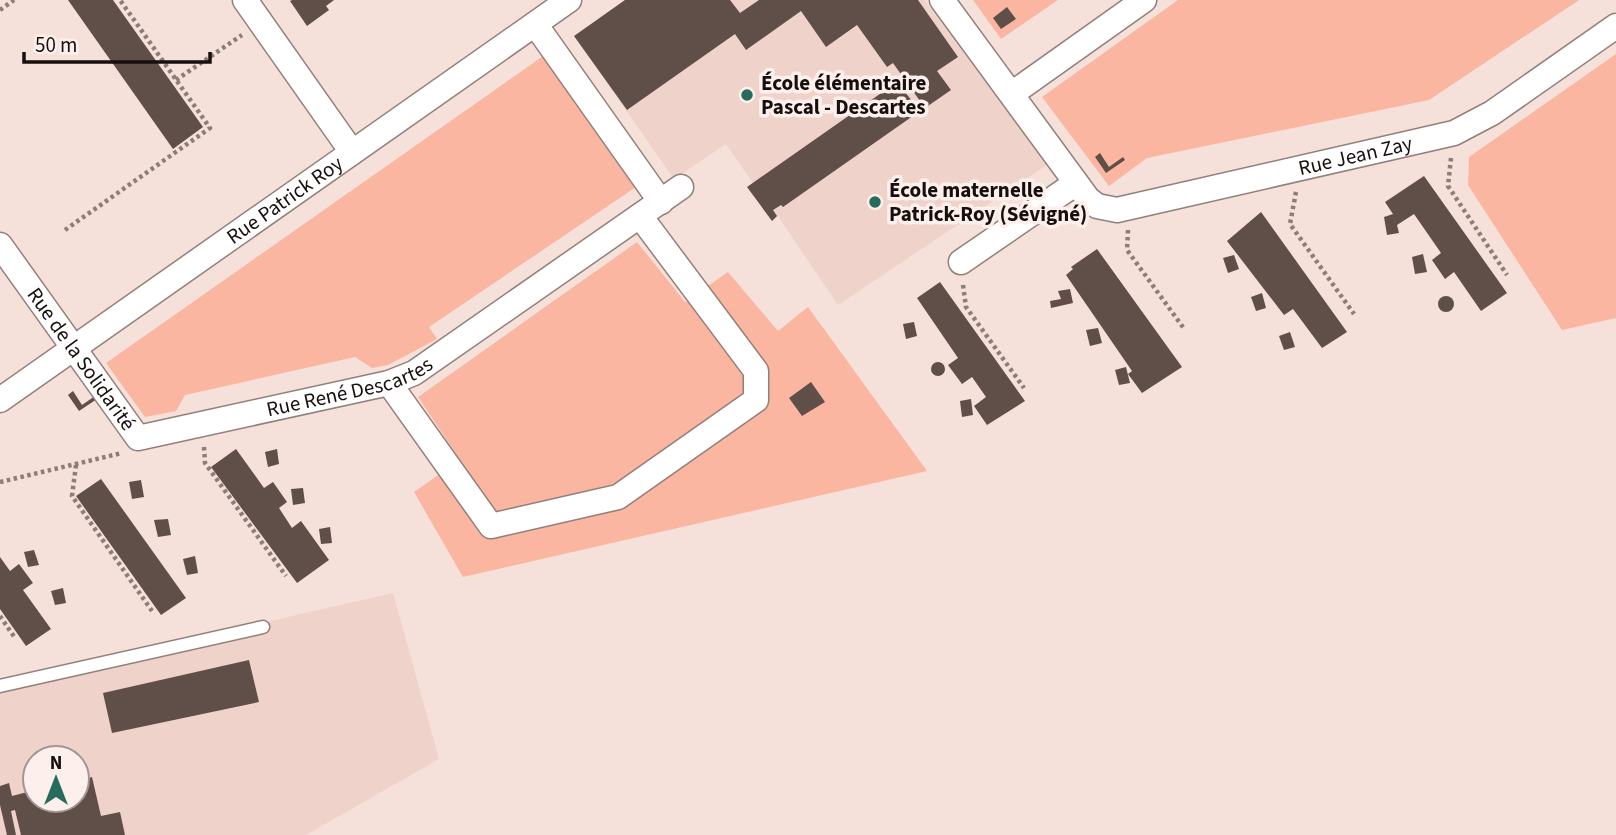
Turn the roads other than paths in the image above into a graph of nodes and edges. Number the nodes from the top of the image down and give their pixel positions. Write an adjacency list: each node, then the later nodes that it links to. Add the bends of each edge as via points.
1 (245, 0): 8 (street)
2 (569, 0): 5 (street, Rue Patrick Roy)
3 (942, 0): 7 (street, Rue Jean Zay)
4 (1144, 0): 7 (street)
5 (535, 24): 8 (street, Rue Patrick Roy); 11 (street)
6 (1616, 26): 9 (street, Rue Jean Zay, via 1492,113 1454,133 1130,209 1097,206)
7 (1013, 93): 9 (street, Rue Jean Zay)
8 (352, 152): 15 (street, Rue Patrick Roy)
9 (1076, 183): 14 (street)
10 (681, 187): 11 (street, Rue René Descartes)
11 (661, 202): 12 (street, Rue René Descartes)
12 (640, 216): 16 (street, Rue René Descartes, via 426,366); 16 (street, via 756,370 756,400 618,497 491,526)
13 (0, 245): 15 (street, Rue de la Solidarité)
14 (961, 262)
15 (73, 348): 17 (street, Rue Patrick Roy); 18 (street, Rue de la Solidarité)
16 (389, 383): 18 (street, Rue René Descartes)
17 (0, 400)
18 (138, 438)
19 (263, 627): 20 (lane)
20 (0, 686)

